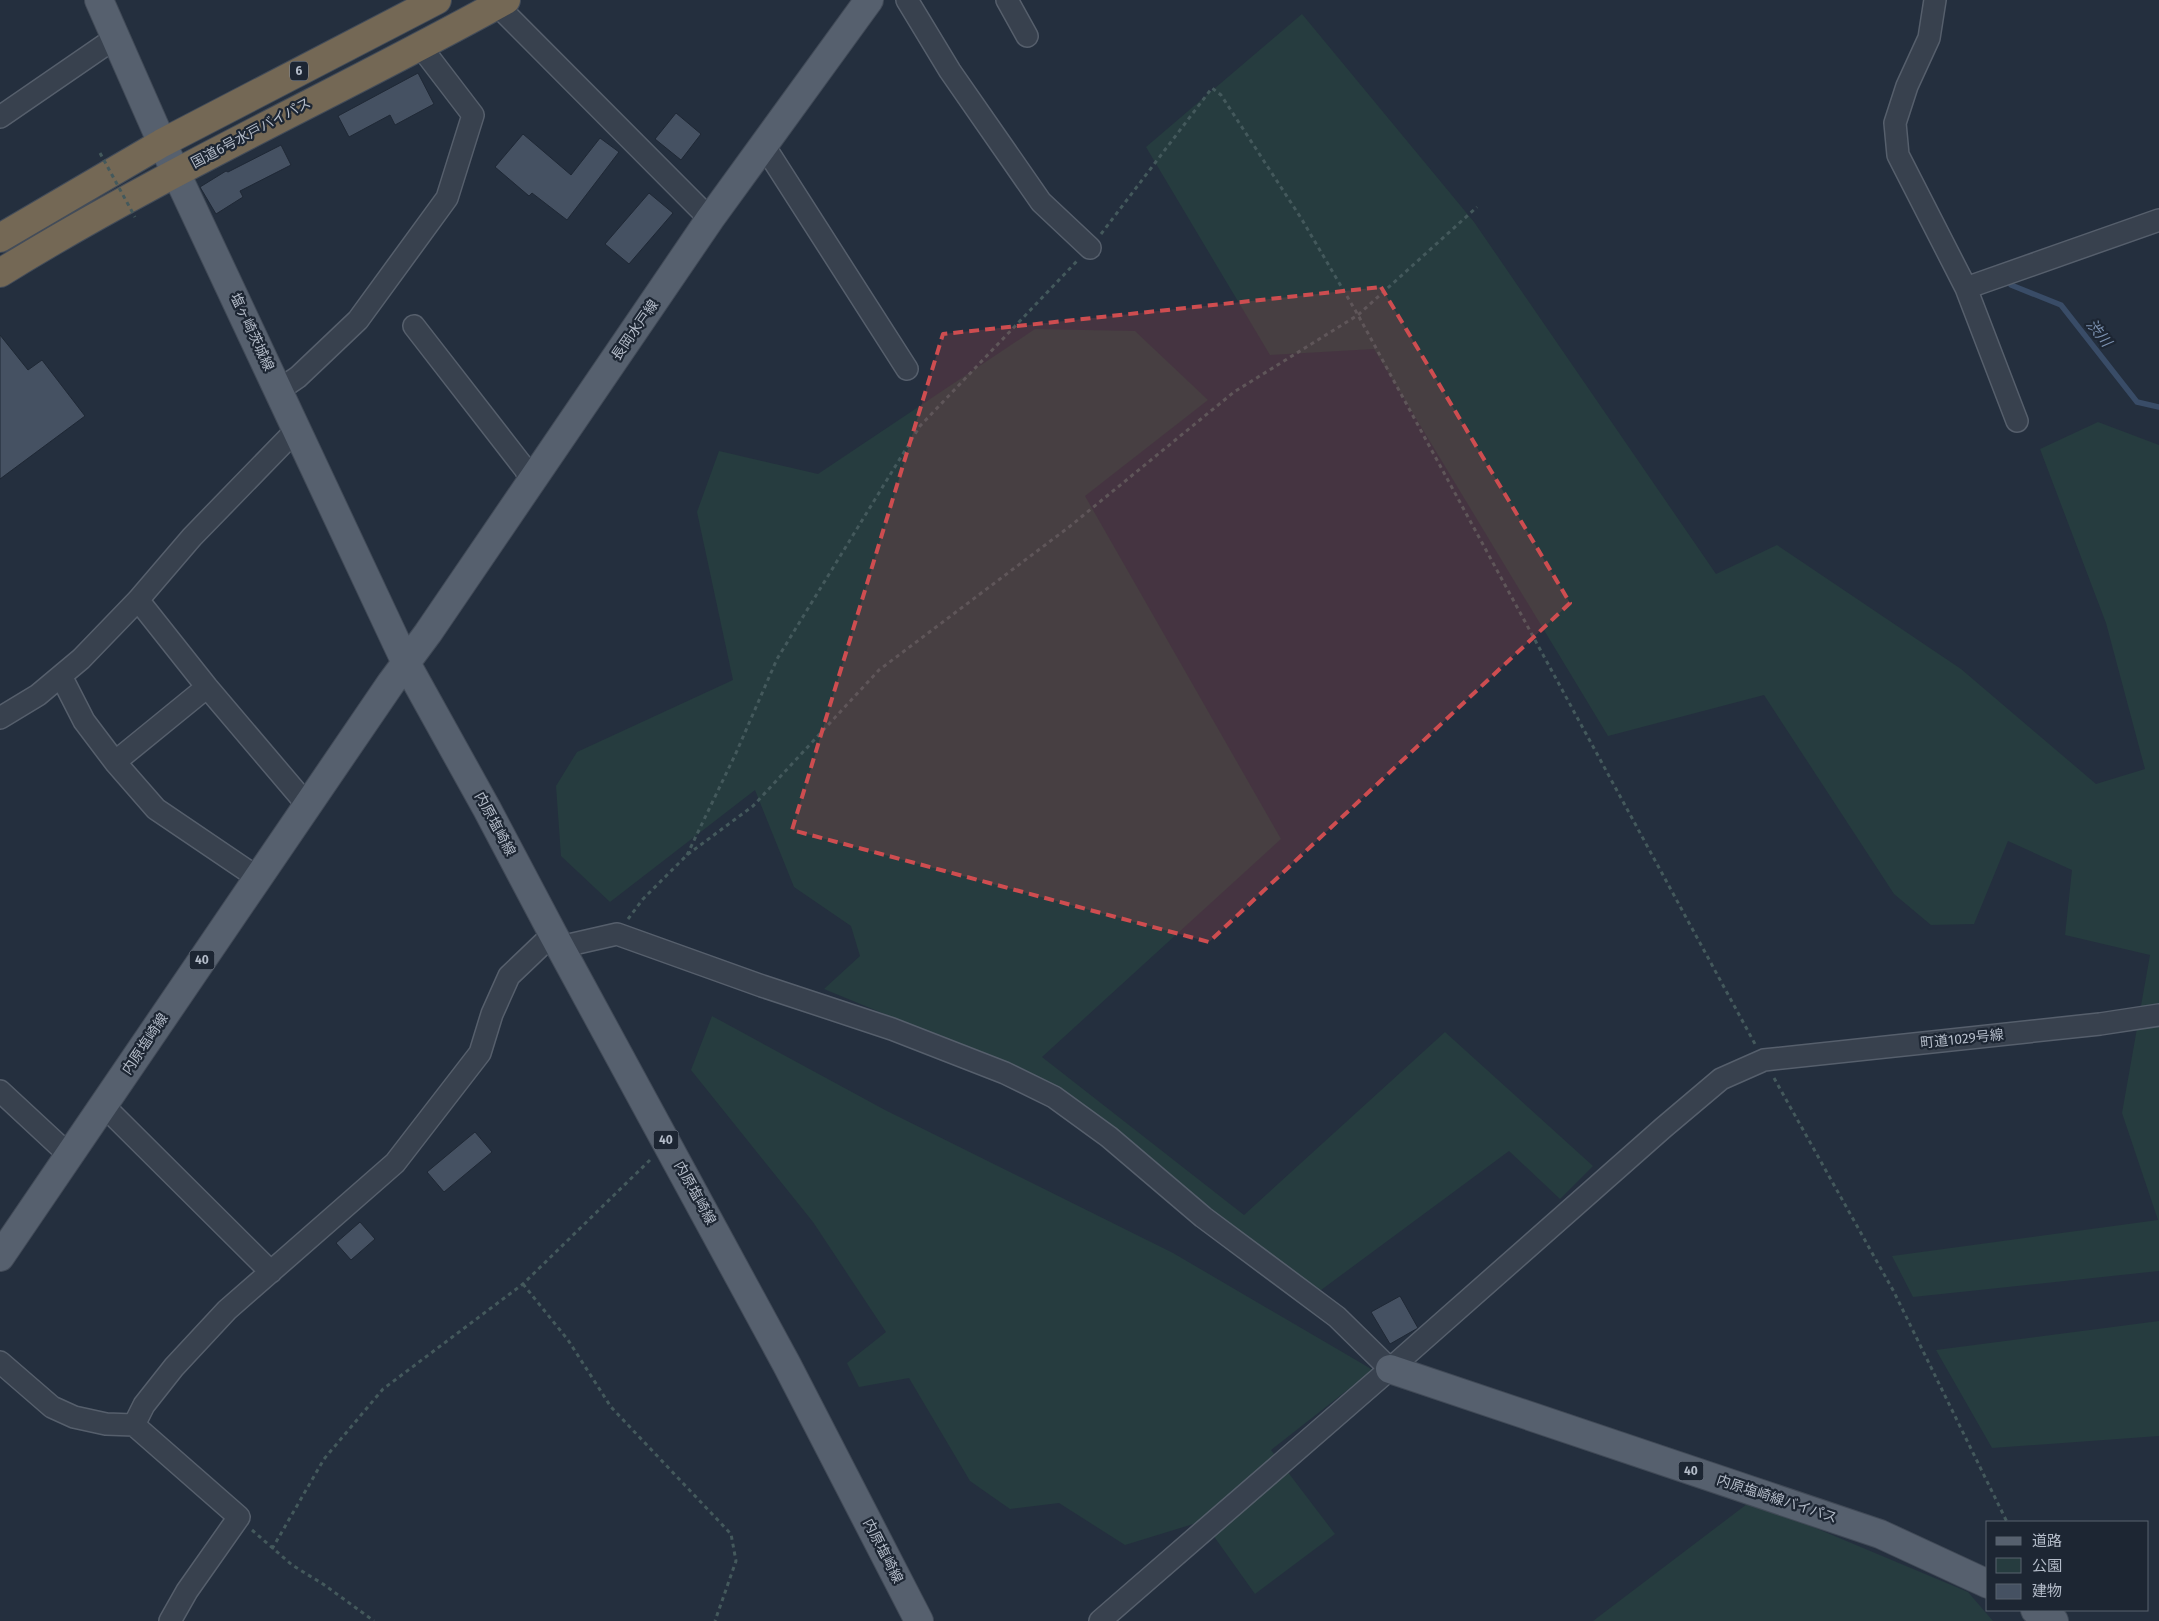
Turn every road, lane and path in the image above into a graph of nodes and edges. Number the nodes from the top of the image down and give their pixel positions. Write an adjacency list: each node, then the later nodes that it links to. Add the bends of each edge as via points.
1 (99, 0): 9 (main road, 塩ヶ崎茨城線)
2 (437, 0): 12 (highway, 6)
3 (869, 0): 13 (main road, 長岡水戸線)
4 (907, 0): 21 (street, via 950,71 1041,202)
5 (1007, 0): 8 (street)
6 (1935, 0): 23 (street, via 1929,38 1907,86 1895,123 1898,155)
7 (501, 2): 10 (highway, 国道6号水戸バイパス); 18 (street)
8 (1027, 36)
9 (115, 38): 11 (street); 12 (main road, 塩ヶ崎茨城線)
10 (421, 47): 15 (highway, 国道6号水戸バイパス); 27 (street, via 473,115 447,198 358,320 298,377)
11 (0, 117)
12 (162, 143): 15 (main road, 塩ヶ崎茨城線); 20 (highway, 6)
13 (763, 144): 18 (main road, 長岡水戸線); 26 (street)
14 (100, 153): 17 (path, bridge)
15 (177, 172): 22 (highway, 国道6号水戸バイパス); 27 (main road, 塩ヶ崎茨城線)
16 (1477, 207): 24 (path)
17 (135, 217)
18 (710, 219): 30 (main road, 長岡水戸線)
19 (2159, 220): 23 (street)
20 (0, 238)
21 (1090, 248): 24 (path, via 1212,88 1221,95 1301,218); 38 (path, via 920,426 777,659)
22 (0, 273)
23 (1966, 288): 28 (street)
24 (1358, 315): 38 (path, via 1234,392 1069,527 879,670 753,806); 43 (path)
25 (414, 326): 30 (street)
26 (907, 369)
27 (279, 390): 29 (main road, 塩ヶ崎茨城線)
28 (2017, 421)
29 (296, 430): 31 (street, via 192,537); 32 (main road, 塩ヶ崎茨城線)
30 (531, 481): 32 (main road, 長岡水戸線)
31 (138, 600): 33 (street); 34 (street)
32 (406, 663): 37 (main road, 内原塩崎線 / 40); 41 (main road, 内原塩崎線 / 40)
33 (61, 676): 35 (street, via 38,695); 36 (street, via 84,721)
34 (207, 687): 36 (street); 37 (street)
35 (0, 718)
36 (115, 762): 39 (street, via 156,809)
37 (308, 806): 39 (main road, 内原塩崎線 / 40)
38 (687, 855): 40 (path, via 643,899)
39 (258, 878): 45 (main road, 内原塩崎線 / 40)
40 (617, 934): 41 (street); 52 (street, via 892,1029 1005,1073 1054,1097 1109,1137 1202,1217 1337,1317)
41 (556, 941): 46 (main road, 内原塩崎線 / 40); 49 (street, via 509,976 492,1014 480,1053 394,1163)
42 (2159, 1015): 43 (street, 町道1029号線)
43 (1764, 1060): 52 (street, 町道1029号線, via 1721,1080 1706,1092); 55 (path, via 1894,1292)
44 (0, 1090): 47 (street)
45 (104, 1106): 47 (main road, 内原塩崎線 / 40); 49 (street)
46 (667, 1143): 50 (path); 62 (main road, 内原塩崎線 / 40, via 792,1374)
47 (69, 1156): 48 (main road, 内原塩崎線 / 40)
48 (0, 1257)
49 (271, 1272): 53 (street, via 227,1310 174,1366 144,1405)
50 (524, 1284): 56 (path, via 383,1389 324,1460); 61 (path, via 568,1340 611,1407 731,1534 736,1561)
51 (0, 1362): 53 (street, via 52,1407 82,1419)
52 (1390, 1369): 57 (main road, 内原塩崎線バイパス / 40, via 1880,1534); 63 (street, 町道1029号線)
53 (134, 1426): 54 (street)
54 (239, 1517): 56 (path); 59 (street)
55 (2007, 1521)
56 (272, 1548): 60 (path)
57 (1986, 1583)
58 (2037, 1611): 64 (main road)
59 (170, 1621)
60 (374, 1621)
61 (715, 1621)
62 (919, 1621)
63 (1100, 1621)
64 (2054, 1621)

